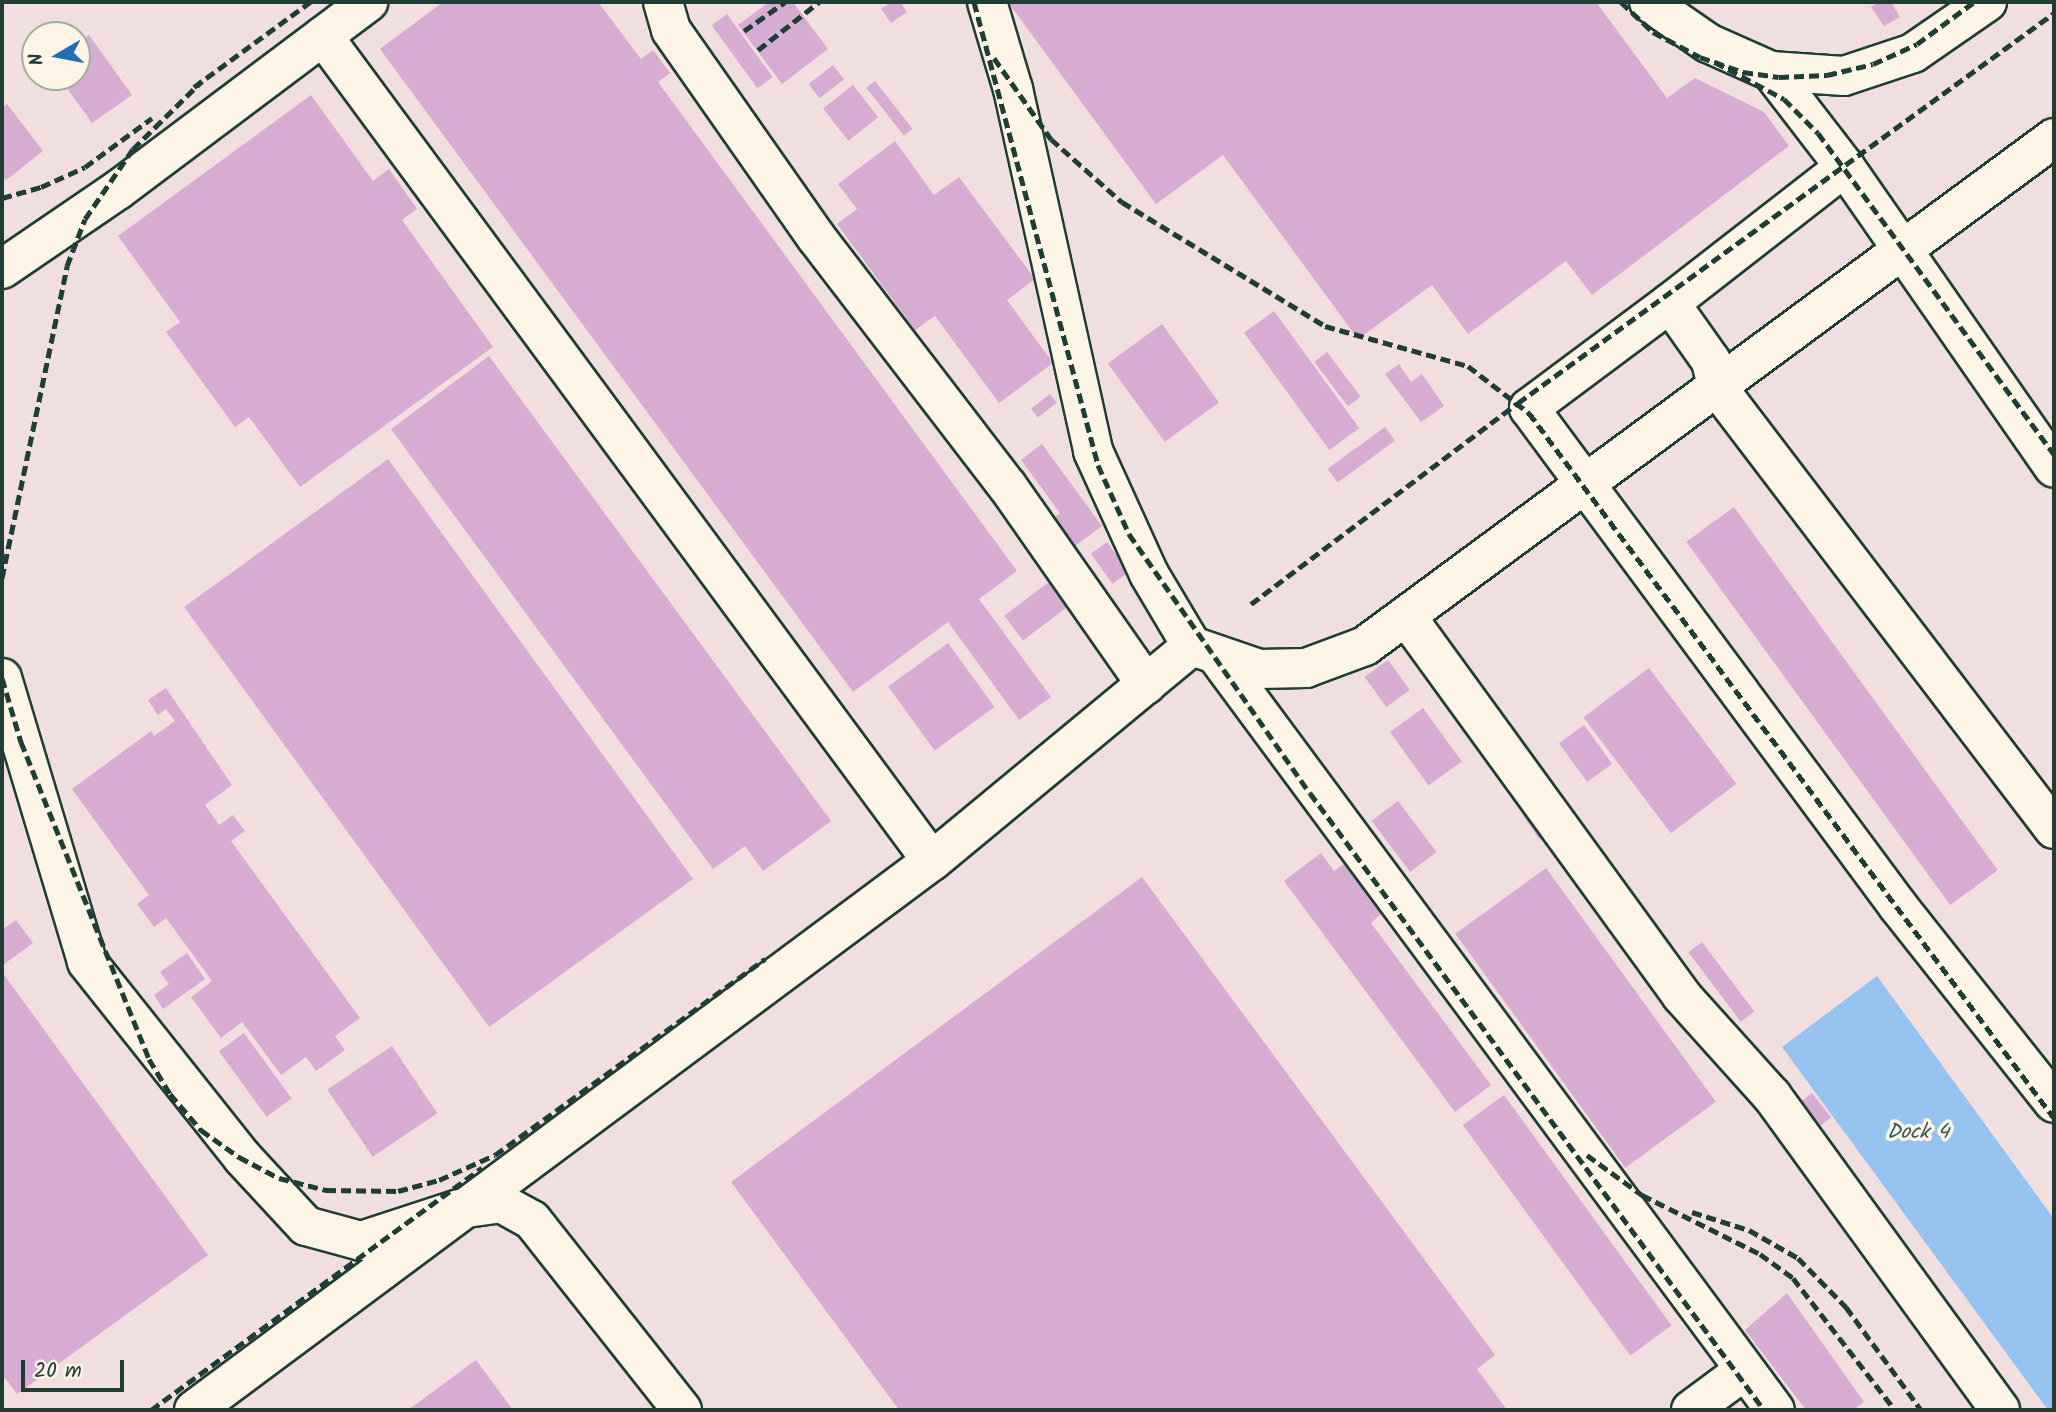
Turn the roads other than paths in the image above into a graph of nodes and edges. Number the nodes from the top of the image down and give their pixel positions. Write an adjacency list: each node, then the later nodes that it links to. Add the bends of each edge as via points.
1 (368, 2): 6 (lane)
2 (663, 2): 19 (lane, via 671,30 809,226 1008,487)
3 (987, 2): 17 (lane, via 1016,103 1093,451 1149,574)
4 (1649, 2): 7 (lane, via 1708,43)
5 (1987, 2): 7 (lane, via 1913,53 1844,76)
6 (323, 36): 11 (lane, via 118,190); 21 (lane)
7 (1770, 71): 9 (lane)
8 (2054, 138): 10 (lane)
9 (1845, 167): 10 (lane); 12 (lane)
10 (1905, 249): 13 (lane); 14 (lane, via 1959,335)
11 (2, 269)
12 (1670, 303): 13 (lane, via 1711,362); 15 (lane, via 1529,408)
13 (1717, 387): 15 (lane); 20 (lane)
14 (2054, 468)
15 (1588, 482): 16 (lane); 22 (lane, via 1898,906)
16 (1406, 616): 17 (lane, via 1364,646 1306,668 1259,669); 29 (lane, via 1681,995 1772,1097)
17 (1206, 653): 19 (lane); 24 (lane)
18 (2, 678): 23 (lane, via 87,962 242,1157 306,1226 361,1241)
19 (1146, 684): 21 (lane)
20 (2054, 830)
21 (932, 860): 23 (lane)
22 (2054, 1103)
23 (459, 1209): 25 (lane); 26 (lane, via 501,1203 532,1220)
24 (1745, 1370): 27 (lane); 28 (lane)
25 (194, 1410)
26 (682, 1410)
27 (1691, 1410)
28 (1775, 1410)
29 (2000, 1410)

